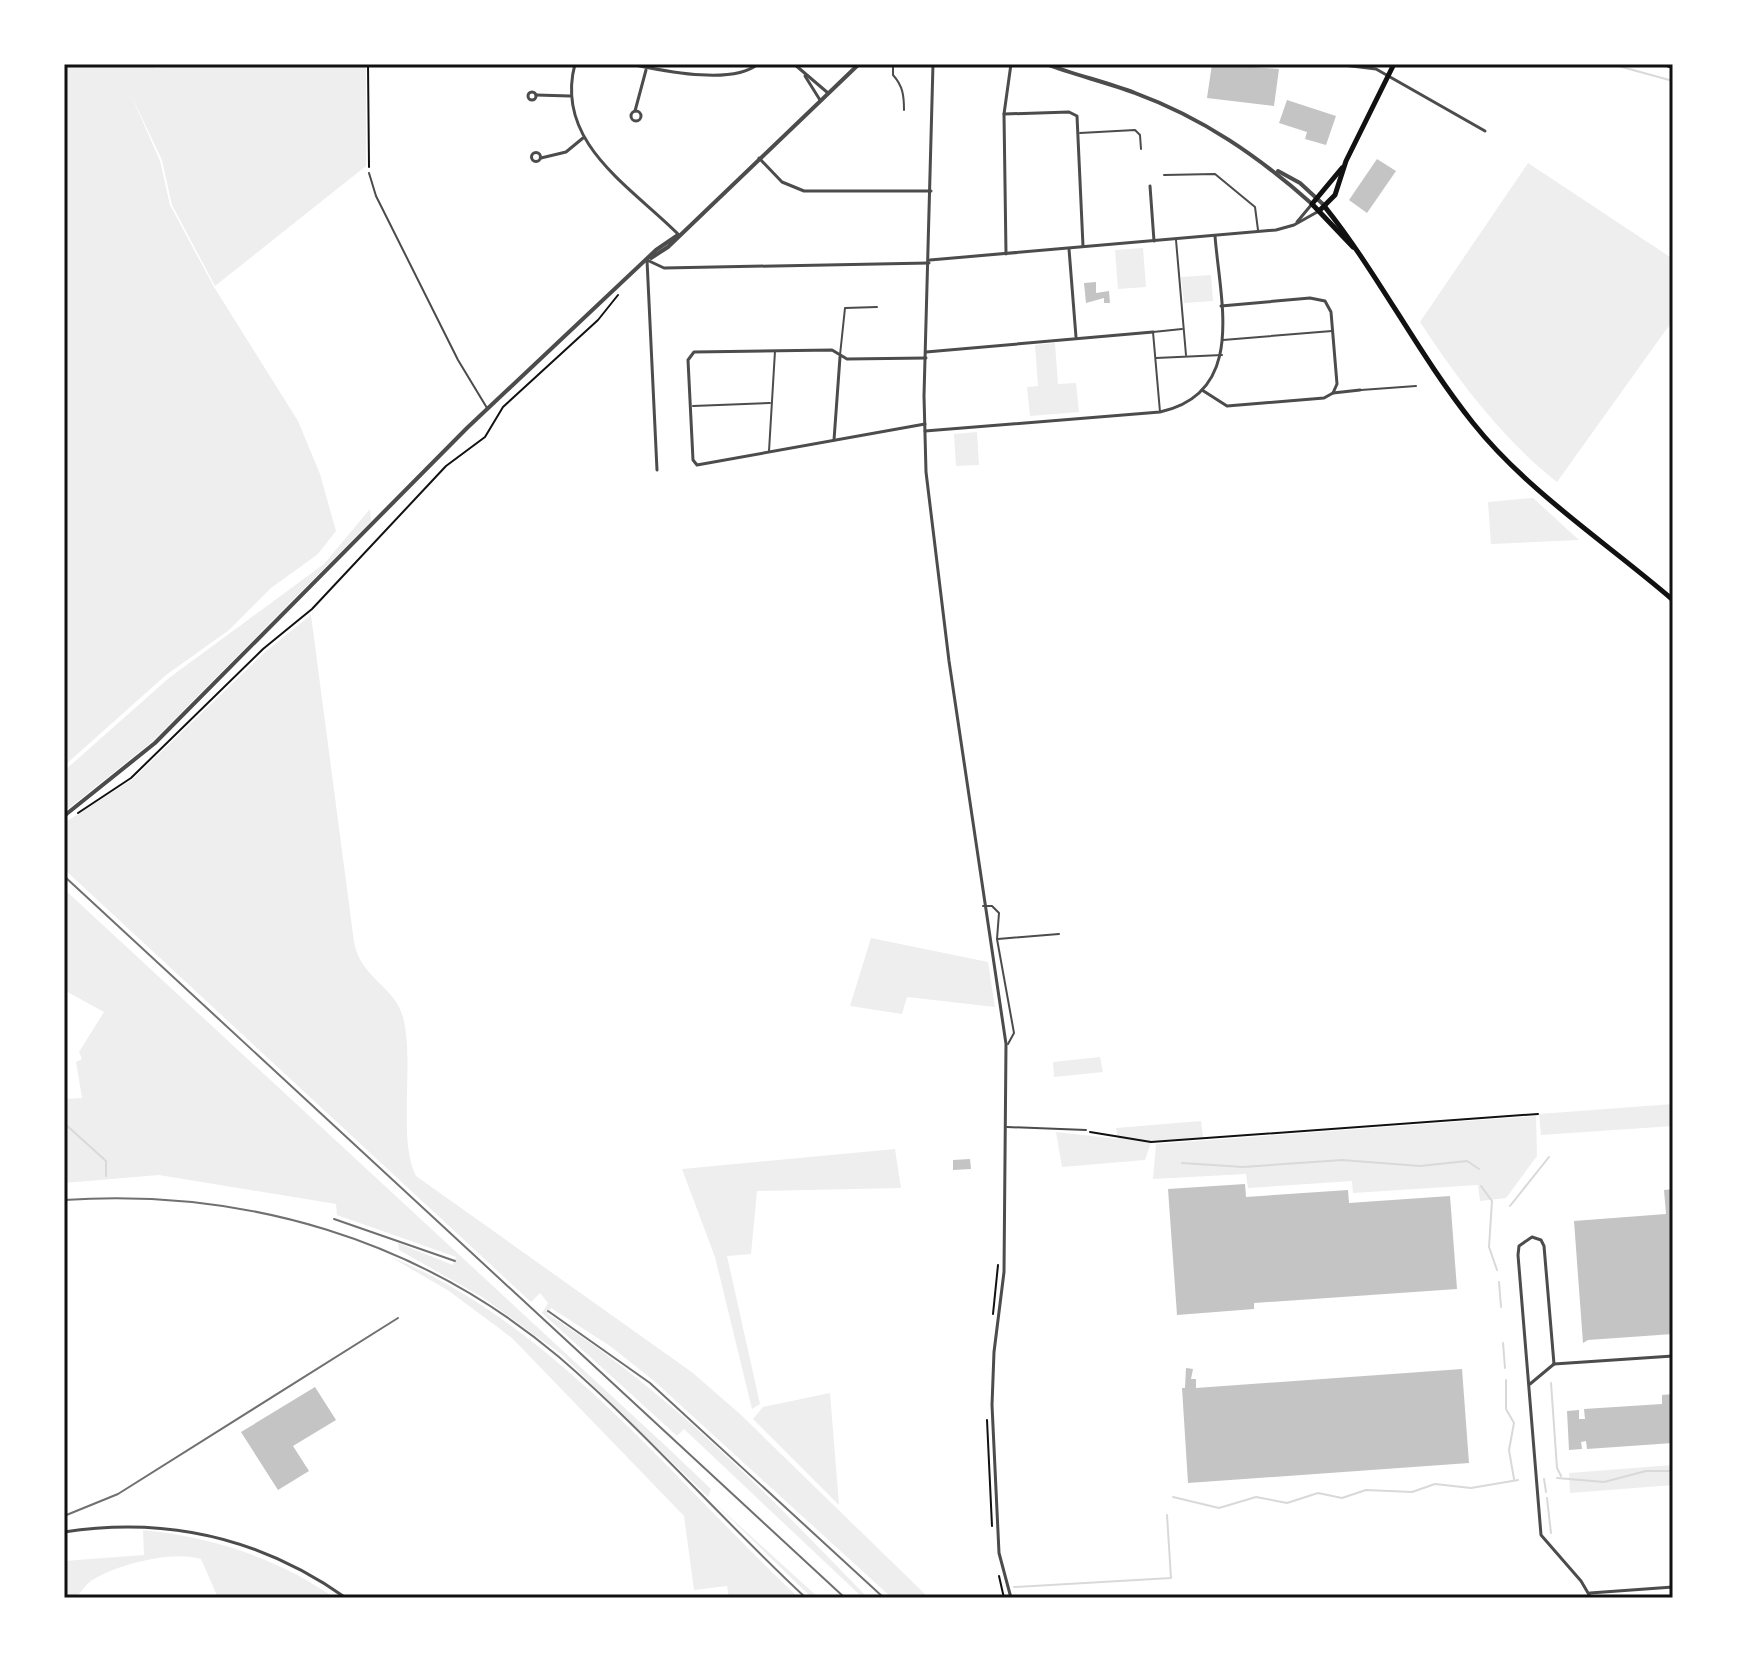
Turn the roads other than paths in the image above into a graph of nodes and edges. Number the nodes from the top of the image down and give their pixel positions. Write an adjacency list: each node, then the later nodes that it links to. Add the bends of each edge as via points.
1 (575, 64): 18 (street)
2 (630, 64): 13 (street)
3 (758, 64): 13 (street, via 735,74)
4 (794, 64): 14 (street)
5 (859, 64): 16 (street)
6 (893, 64): 20 (lane)
7 (933, 64): 34 (street)
8 (1011, 64): 22 (street)
9 (1046, 64): 12 (street)
10 (1335, 64): 15 (street)
11 (1394, 64): 15 (main road)
12 (1056, 66): 30 (street, via 1195,119)
13 (646, 70): 21 (street)
14 (803, 73): 16 (street); 19 (street)
15 (1388, 74): 23 (street); 29 (main road)
16 (829, 94): 19 (street)
17 (536, 95): 18 (street)
18 (570, 96): 25 (street)
19 (821, 101): 28 (street)
20 (904, 110)
21 (635, 111)
22 (1004, 114): 24 (street, via 1069,112 1079,120); 46 (street)
23 (1485, 131)
24 (1080, 133): 26 (lane, via 1135,130); 44 (street)
25 (583, 138): 27 (street, via 566,152); 40 (street)
26 (1141, 149)
27 (541, 158)
28 (759, 158): 34 (street, via 782,182 804,191); 40 (street)
29 (1345, 164): 35 (main road); 37 (main road, via 1335,195)
30 (1269, 166): 35 (street); 36 (street)
31 (369, 173): 68 (lane, via 376,196)
32 (1164, 175): 39 (lane, via 1215,174 1255,207)
33 (1150, 186): 43 (street)
34 (931, 191): 48 (street)
35 (1317, 198): 36 (main road); 37 (street)
36 (1312, 204): 37 (main road); 38 (street)
37 (1322, 209): 38 (street); 75 (main road, via 1361,256 1472,422 1531,481)
38 (1294, 225): 39 (street)
39 (1258, 232): 41 (street)
40 (678, 235): 47 (street)
41 (1215, 236): 42 (street); 49 (street)
42 (1176, 239): 43 (street); 51 (lane)
43 (1154, 241): 44 (street)
44 (1083, 248): 45 (street)
45 (1069, 249): 46 (street); 54 (street)
46 (1006, 254): 48 (street)
47 (647, 260): 48 (street, via 664,268); 68 (street); 74 (street)
48 (930, 261): 57 (street)
49 (1220, 306): 52 (street, via 1318,298 1329,306); 55 (street)
50 (877, 307): 60 (lane, via 845,308)
51 (1183, 329): 53 (lane); 58 (lane)
52 (1333, 331): 55 (lane); 65 (street)
53 (1153, 332): 54 (street); 61 (lane)
54 (1076, 337): 57 (street)
55 (1223, 340): 59 (street)
56 (775, 351): 60 (street, via 832,350); 66 (lane); 67 (street, via 694,352 688,360)
57 (926, 355): 60 (street); 70 (street)
58 (1186, 355): 59 (lane); 61 (lane)
59 (1222, 355): 63 (street)
60 (840, 357): 72 (street)
61 (1156, 358): 69 (lane)
62 (1416, 386): 64 (lane)
63 (1202, 390): 65 (street, via 1219,403 1237,406); 69 (street, via 1181,406)
64 (1360, 390): 65 (street)
65 (1333, 393)
66 (772, 403): 67 (lane); 73 (lane)
67 (691, 406): 73 (street, via 697,465)
68 (487, 409): 76 (street, via 155,743)
69 (1160, 412): 71 (street)
70 (925, 424): 71 (street); 72 (street)
71 (925, 431): 77 (street, via 939,585)
72 (834, 440): 73 (street)
73 (768, 452)
74 (657, 470)
75 (1673, 600)
76 (64, 816)
77 (983, 906): 79 (lane, via 998,910); 80 (street)
78 (1059, 934): 79 (lane)
79 (997, 939): 80 (lane, via 1014,1033)
80 (1006, 1044): 81 (street)
81 (1006, 1127): 82 (lane); 90 (street, via 993,1446 999,1553)
82 (1086, 1130)
83 (1673, 1356): 84 (street)
84 (1554, 1364): 85 (street); 85 (street, via 1544,1246 1532,1237 1519,1246 1518,1255)
85 (1528, 1386): 88 (street, via 1541,1535)
86 (64, 1532): 89 (street, via 152,1526 207,1533 280,1558)
87 (1673, 1587): 88 (street)
88 (1591, 1595)
89 (346, 1598)
90 (1011, 1598)

